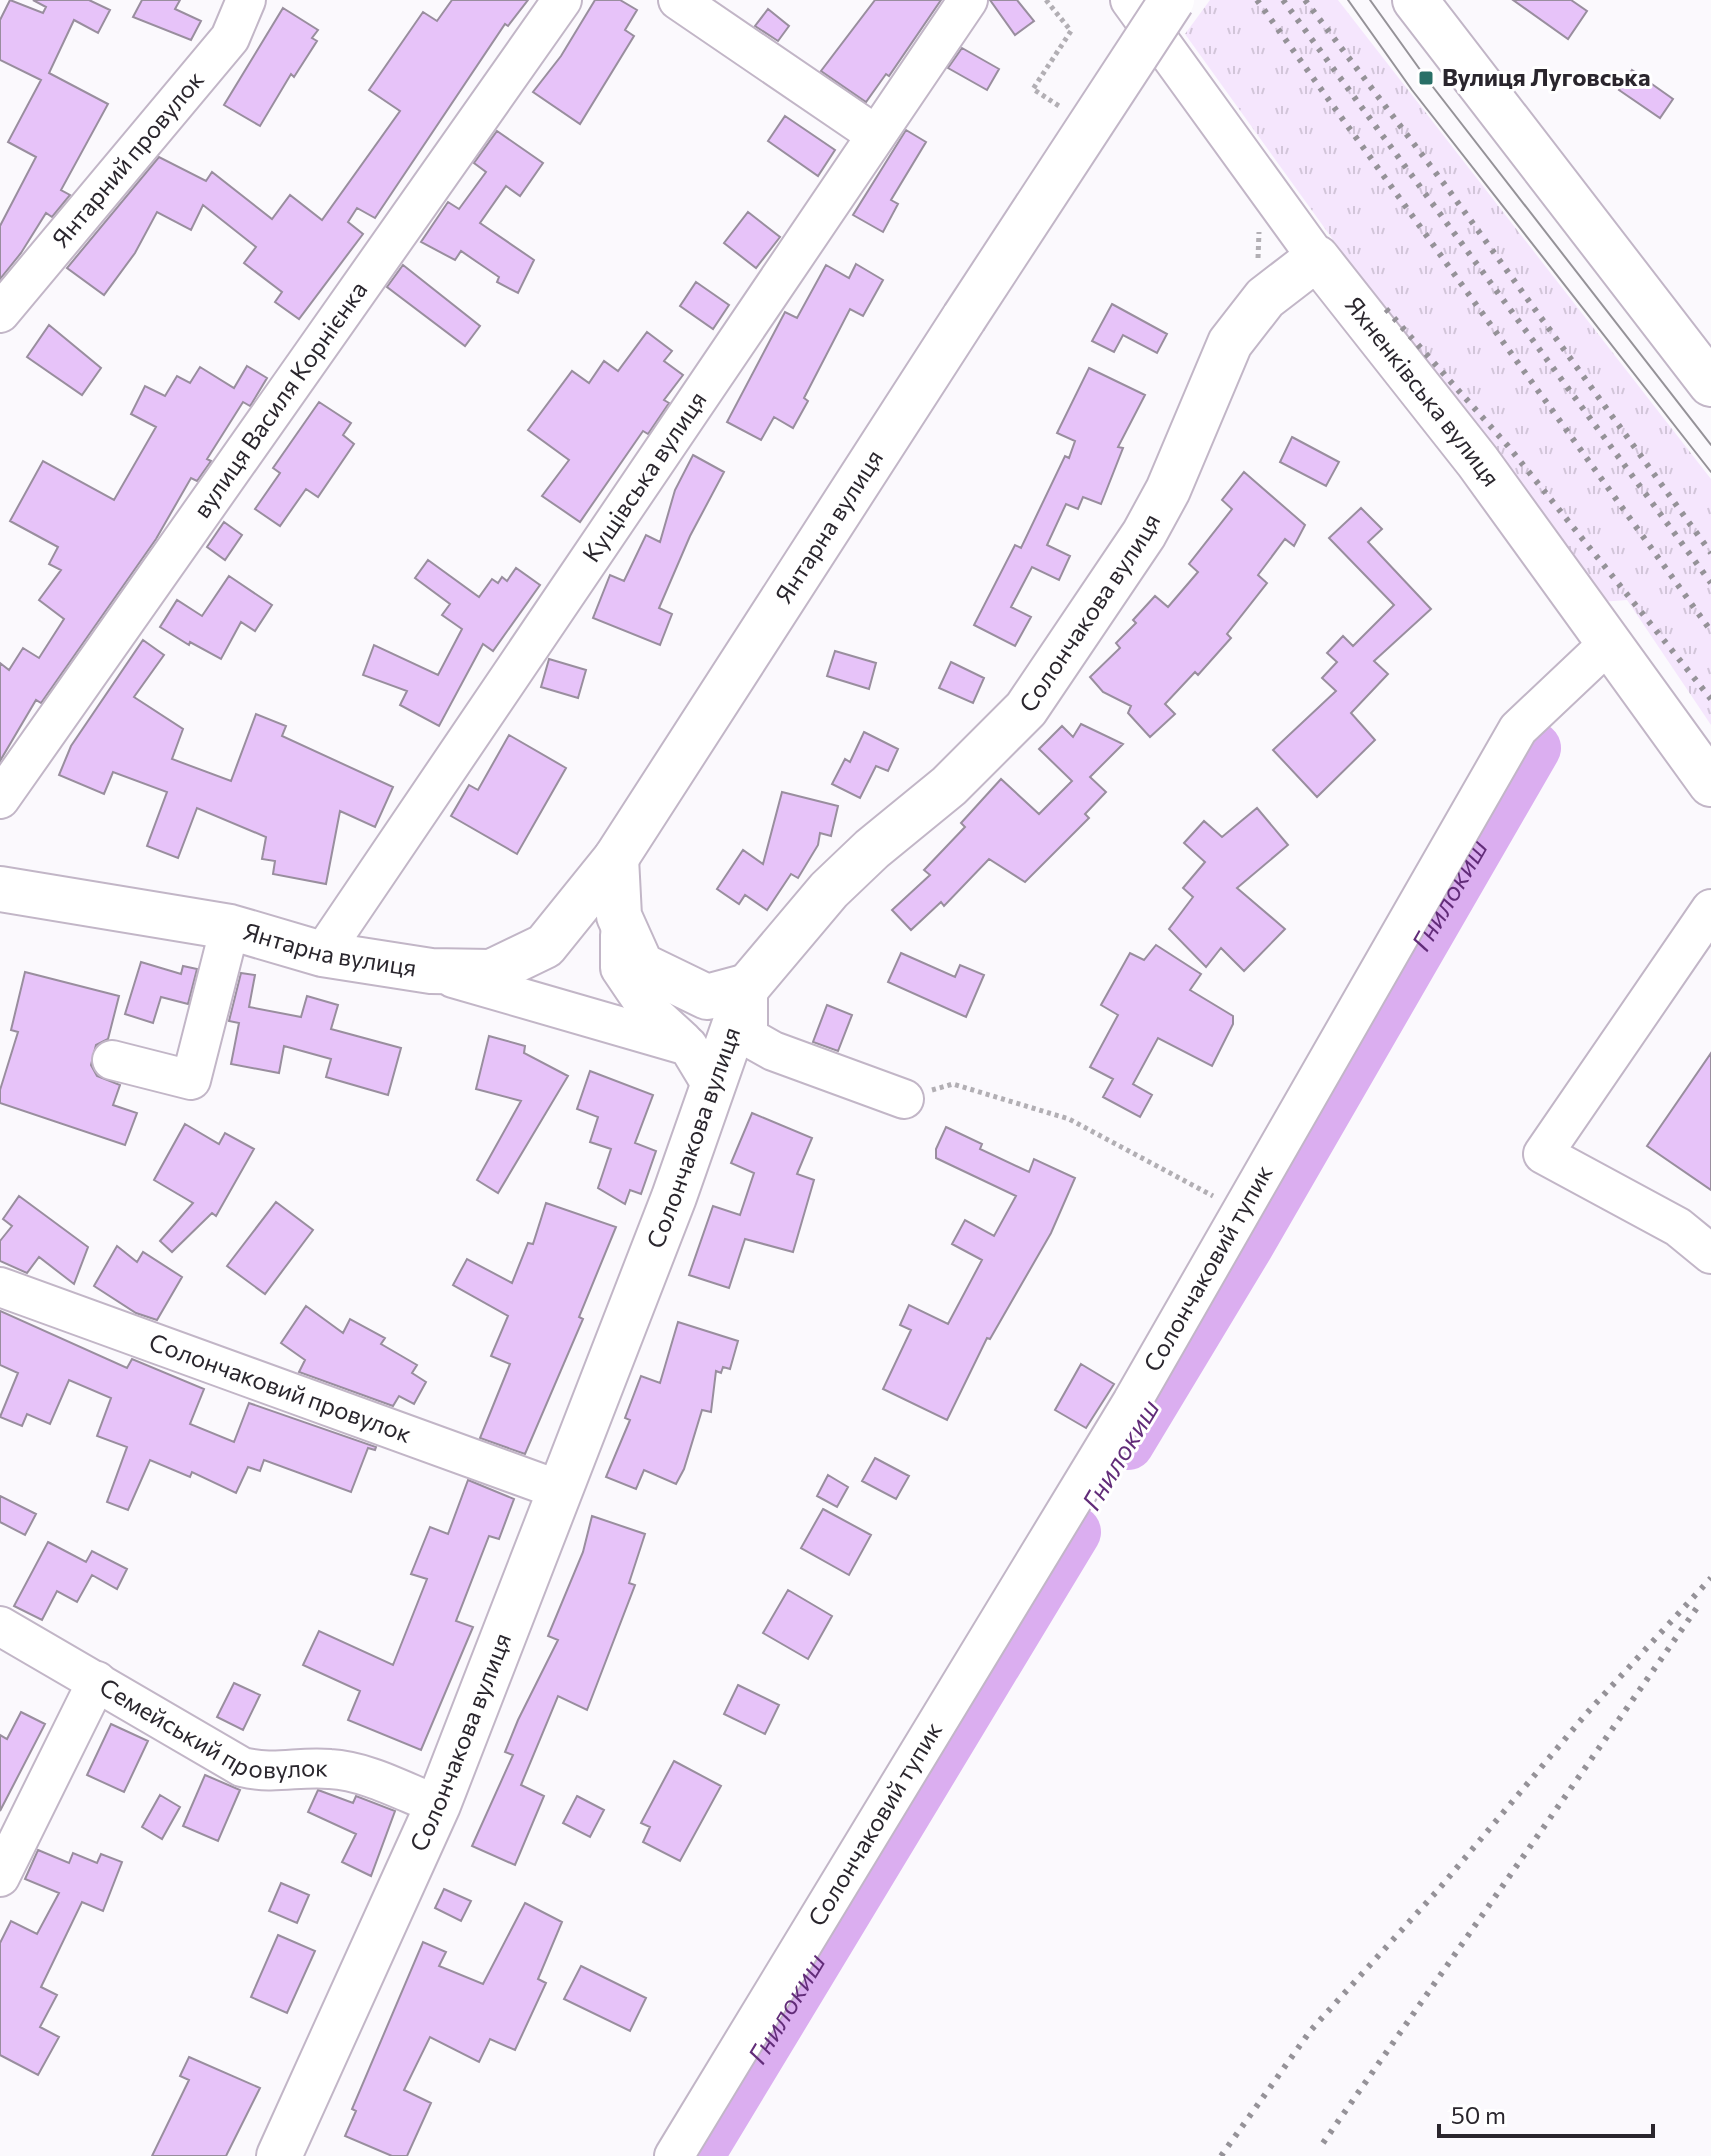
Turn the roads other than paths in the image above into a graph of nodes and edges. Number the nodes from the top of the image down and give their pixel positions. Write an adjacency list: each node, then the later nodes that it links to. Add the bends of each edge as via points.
1 (246, 0): 10 (street, Янтарний провулок, via 230,38)
2 (562, 0): 14 (street, вулиця Василя Корнієнка)
3 (678, 0): 8 (street)
4 (968, 0): 8 (street, Кущівська вулиця)
5 (1130, 0): 9 (street, Яхненківська вулиця)
6 (1172, 0): 15 (main road, Янтарна вулиця, bridge)
7 (1415, 0): 11 (main road)
8 (876, 135): 20 (street, Кущівська вулиця)
9 (1317, 258): 12 (main road, Яхненківська вулиця, via 1478,462); 22 (main road, Солончакова вулиця, via 1265,298 1230,343 1150,523 1026,709 969,768 829,890)
10 (0, 313)
11 (1711, 384)
12 (1609, 643): 13 (main road, Яхненківська вулиця); 35 (street, Солончаковий тупик, via 1518,729 1132,1402)
13 (1711, 784)
14 (0, 799)
15 (616, 858): 18 (main road); 21 (main road, Янтарна вулиця, via 545,946 491,972)
16 (0, 889): 19 (main road, Янтарна вулиця)
17 (1711, 909): 27 (street, via 1543,1154 1678,1227)
18 (619, 916): 22 (main road, via 641,965 707,997); 23 (street, via 620,968 647,1008)
19 (230, 927): 20 (main road, Янтарна вулиця); 24 (street, via 191,1080)
20 (322, 954): 21 (main road, Янтарна вулиця)
21 (431, 971): 23 (street)
22 (748, 986): 25 (main road, Солончакова вулиця); 26 (street, via 748,1037)
23 (688, 1046): 25 (street)
24 (112, 1060)
25 (711, 1084): 29 (main road, Солончакова вулиця, via 701,1124)
26 (904, 1099)
27 (1711, 1254)
28 (0, 1287): 29 (street, Солончаковий провулок)
29 (562, 1491): 32 (main road, Солончакова вулиця)
30 (0, 1626): 31 (street, Семейський провулок)
31 (97, 1681): 32 (street, Семейський провулок, via 242,1767 268,1773 328,1768 354,1772); 33 (street)
32 (438, 1805): 34 (main road, Солончакова вулиця)
33 (0, 1877)
34 (279, 2156)
35 (674, 2156)

